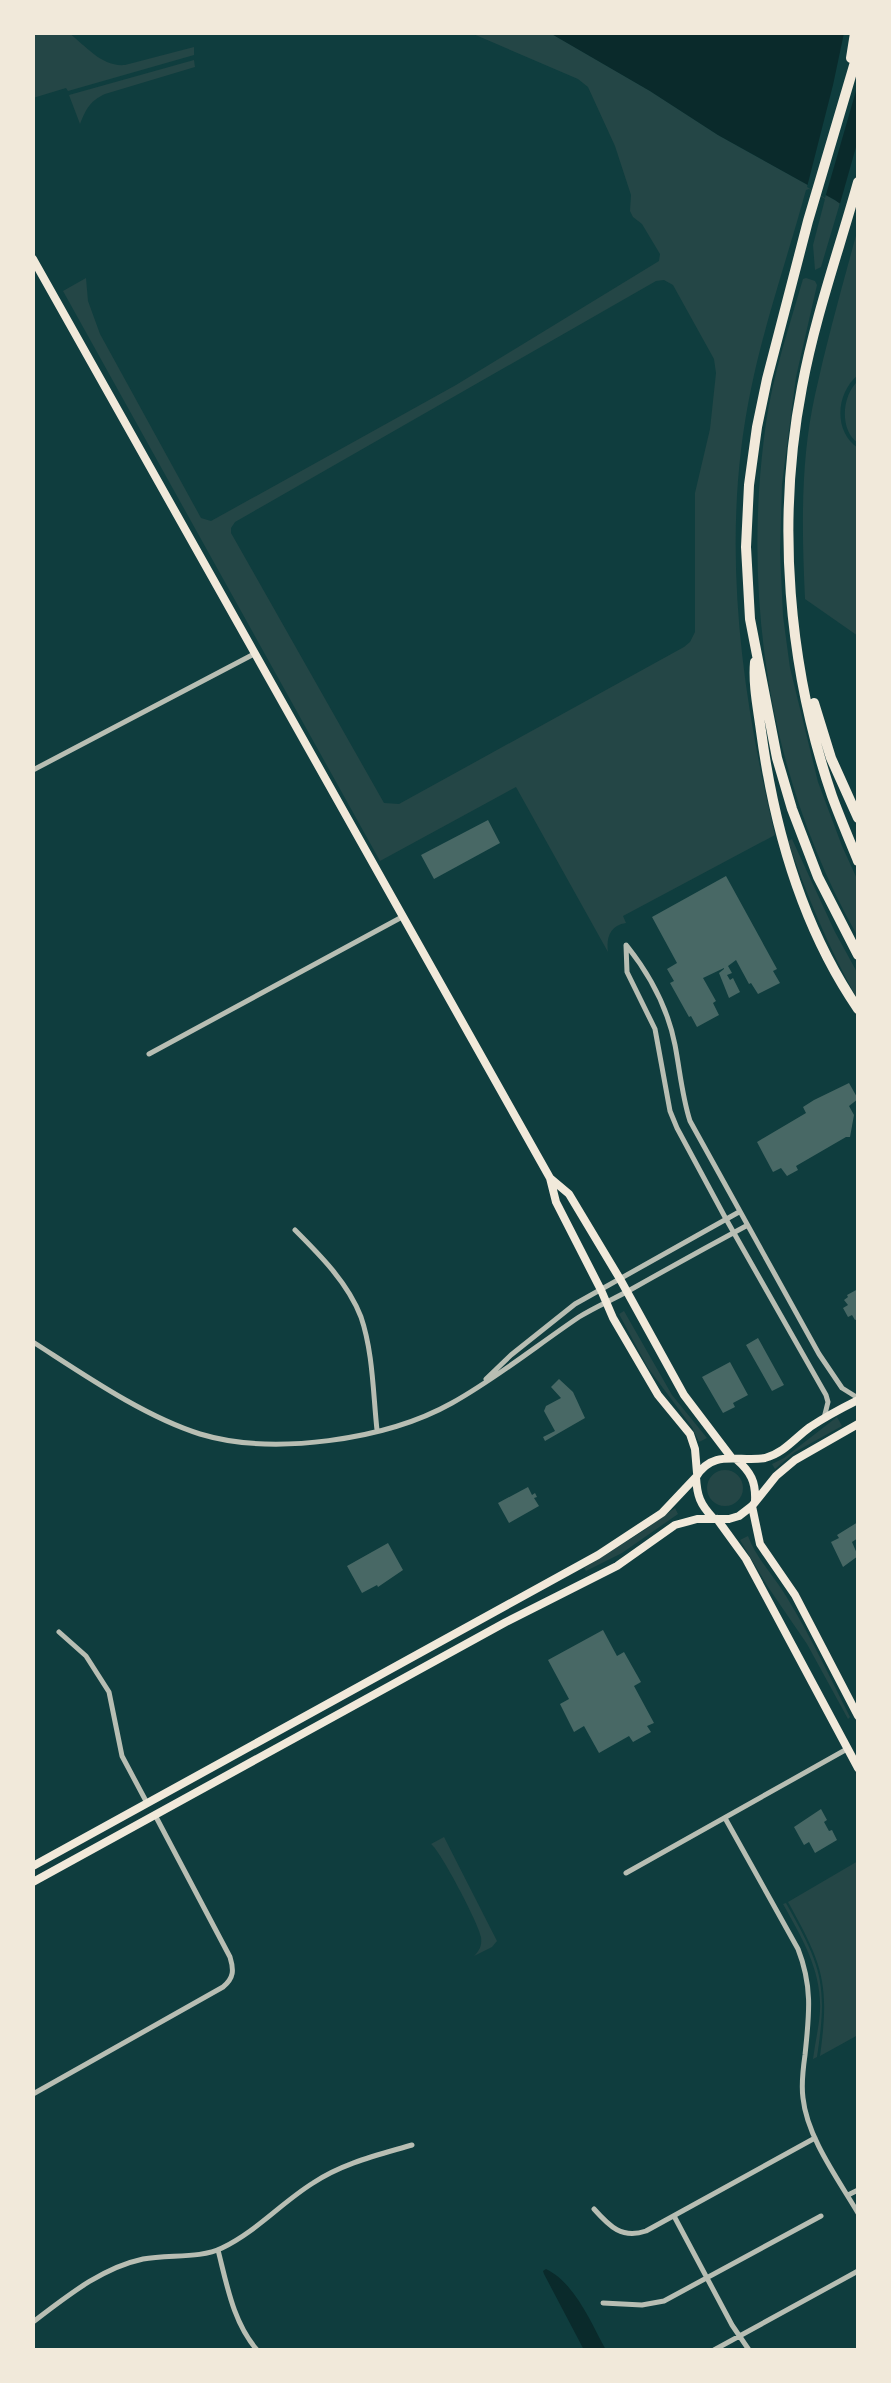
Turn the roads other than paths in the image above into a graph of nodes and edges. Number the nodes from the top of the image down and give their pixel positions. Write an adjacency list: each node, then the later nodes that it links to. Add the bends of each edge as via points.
1 (855, 33): 3 (highway)
2 (858, 52): 3 (highway)
3 (845, 98): 7 (highway, via 808,221 757,427 746,547)
4 (858, 181): 6 (highway, via 816,321 794,431 788,488)
5 (33, 259): 8 (main road)
6 (793, 611): 10 (highway, via 831,758); 11 (highway, via 816,738 832,796)
7 (756, 645): 13 (highway, via 777,758 792,809 818,877); 14 (highway, via 753,677 777,822 800,894)
8 (254, 654): 9 (street); 12 (main road)
9 (33, 771)
10 (858, 818)
11 (858, 861)
12 (401, 917): 15 (street); 16 (main road)
13 (858, 955)
14 (858, 1009)
15 (149, 1054)
16 (550, 1178): 22 (main road, via 569,1194); 23 (main road, via 556,1202)
17 (739, 1212): 18 (street); 18 (street, via 690,1121 667,1015 626,945 627,972 655,1029 670,1111); 19 (street)
18 (726, 1219): 21 (street); 22 (street)
19 (746, 1226): 21 (street); 28 (street, via 829,1371)
20 (295, 1230): 31 (street, via 340,1280 360,1315 369,1351)
21 (734, 1233): 24 (street); 29 (street, via 826,1395)
22 (620, 1279): 23 (street); 24 (main road)
23 (601, 1290): 25 (main road); 27 (street, via 555,1318)
24 (627, 1292): 25 (street); 32 (main road, via 684,1395)
25 (606, 1302): 27 (street); 33 (main road, via 658,1395 690,1434)
26 (34, 1343): 31 (street, via 116,1394 211,1437 284,1443)
27 (476, 1389): 31 (street, via 418,1419)
28 (858, 1399): 29 (main road)
29 (824, 1420): 32 (main road, via 777,1454 757,1459)
30 (858, 1424): 34 (main road, via 795,1460)
31 (377, 1430)
32 (732, 1457): 33 (main road, via 712,1461); 34 (main road, via 754,1481)
33 (697, 1475): 35 (main road, via 700,1503); 43 (main road, via 662,1513 598,1555)
34 (754, 1504): 35 (main road, via 739,1517); 37 (main road, via 760,1544 795,1595)
35 (715, 1519): 41 (main road, via 746,1559); 44 (main road, via 675,1525 617,1566)
36 (59, 1632): 43 (street, via 86,1656 109,1692 122,1756)
37 (845, 1691): 38 (street); 39 (main road)
38 (858, 1700)
39 (858, 1716)
40 (858, 1746): 41 (main road)
41 (847, 1749): 42 (main road); 45 (street)
42 (858, 1768)
43 (148, 1803): 46 (main road)
44 (155, 1815): 48 (main road); 49 (street, via 230,1957 230,1981)
45 (725, 1818): 47 (street); 50 (street, via 804,1963 810,2012 803,2098)
46 (33, 1866)
47 (626, 1872)
48 (33, 1882)
49 (33, 2094)
50 (815, 2138): 53 (street); 56 (street)
51 (412, 2145): 58 (street, via 328,2174 256,2228)
52 (858, 2190): 53 (street)
53 (848, 2195): 55 (street)
54 (594, 2209): 56 (street, via 615,2231 630,2234)
55 (857, 2210)
56 (674, 2216): 60 (street)
57 (821, 2216): 60 (street)
58 (218, 2250): 62 (street, via 125,2264 86,2284); 64 (street, via 229,2296)
59 (858, 2271): 63 (street)
60 (707, 2279): 61 (street, via 653,2304); 63 (street)
61 (603, 2303)
62 (33, 2322)
63 (739, 2336): 65 (street); 66 (street)
64 (257, 2350)
65 (714, 2350)
66 (749, 2350)

